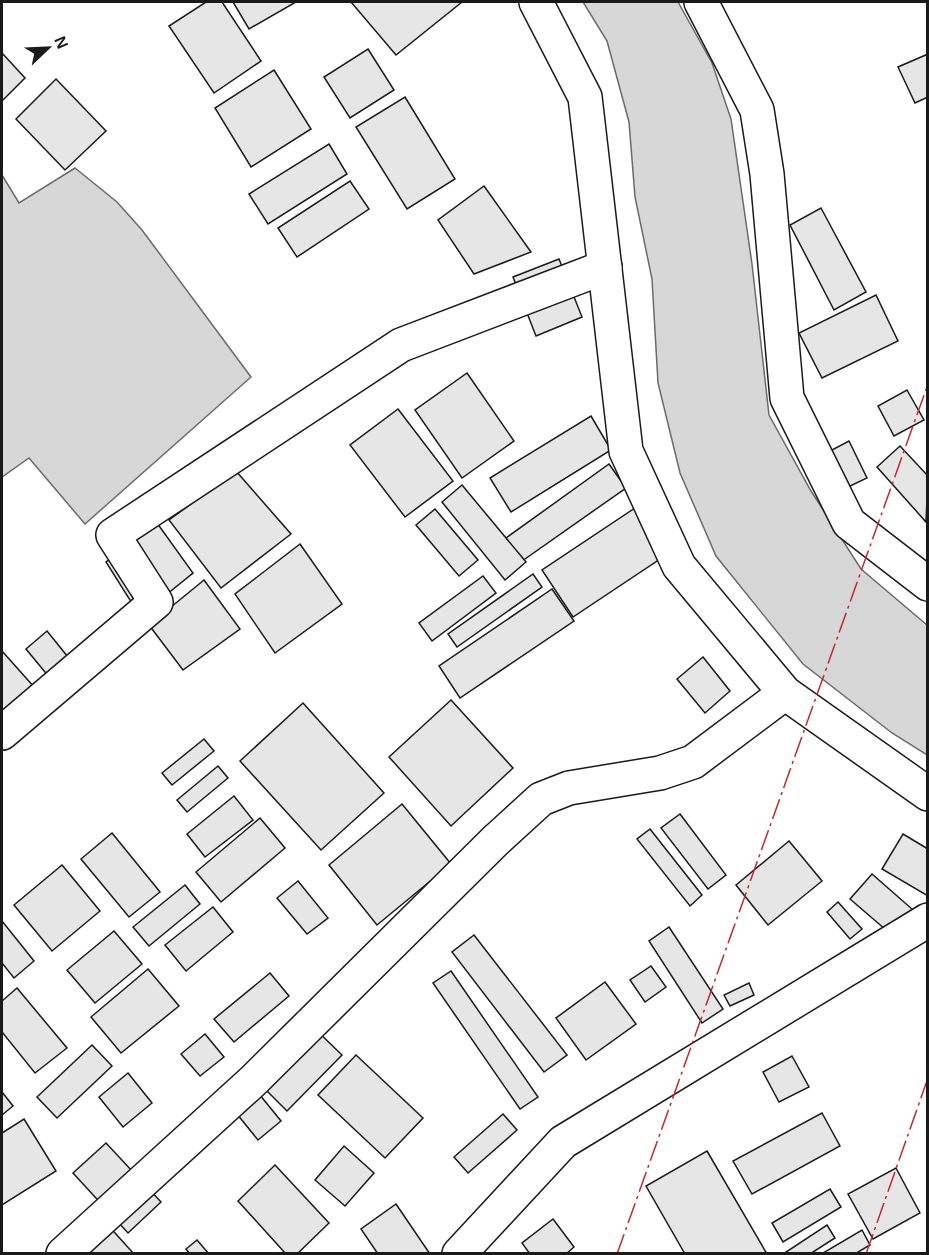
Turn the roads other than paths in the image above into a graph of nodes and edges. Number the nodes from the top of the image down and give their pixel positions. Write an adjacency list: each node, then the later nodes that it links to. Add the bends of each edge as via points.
1 (536, 2): 3 (street, via 585,97)
2 (701, 2): 4 (street, via 757,110 767,174 787,398 849,523)
3 (605, 267): 5 (street, via 626,451 679,566); 6 (street, via 400,345 113,535 156,602)
4 (927, 584)
5 (785, 693): 7 (street); 9 (street, via 693,762 660,773 569,788 541,799 253,1081)
6 (2, 732)
7 (927, 794)
8 (927, 920): 10 (street, via 563,1142)
9 (63, 1254)
10 (459, 1254)

